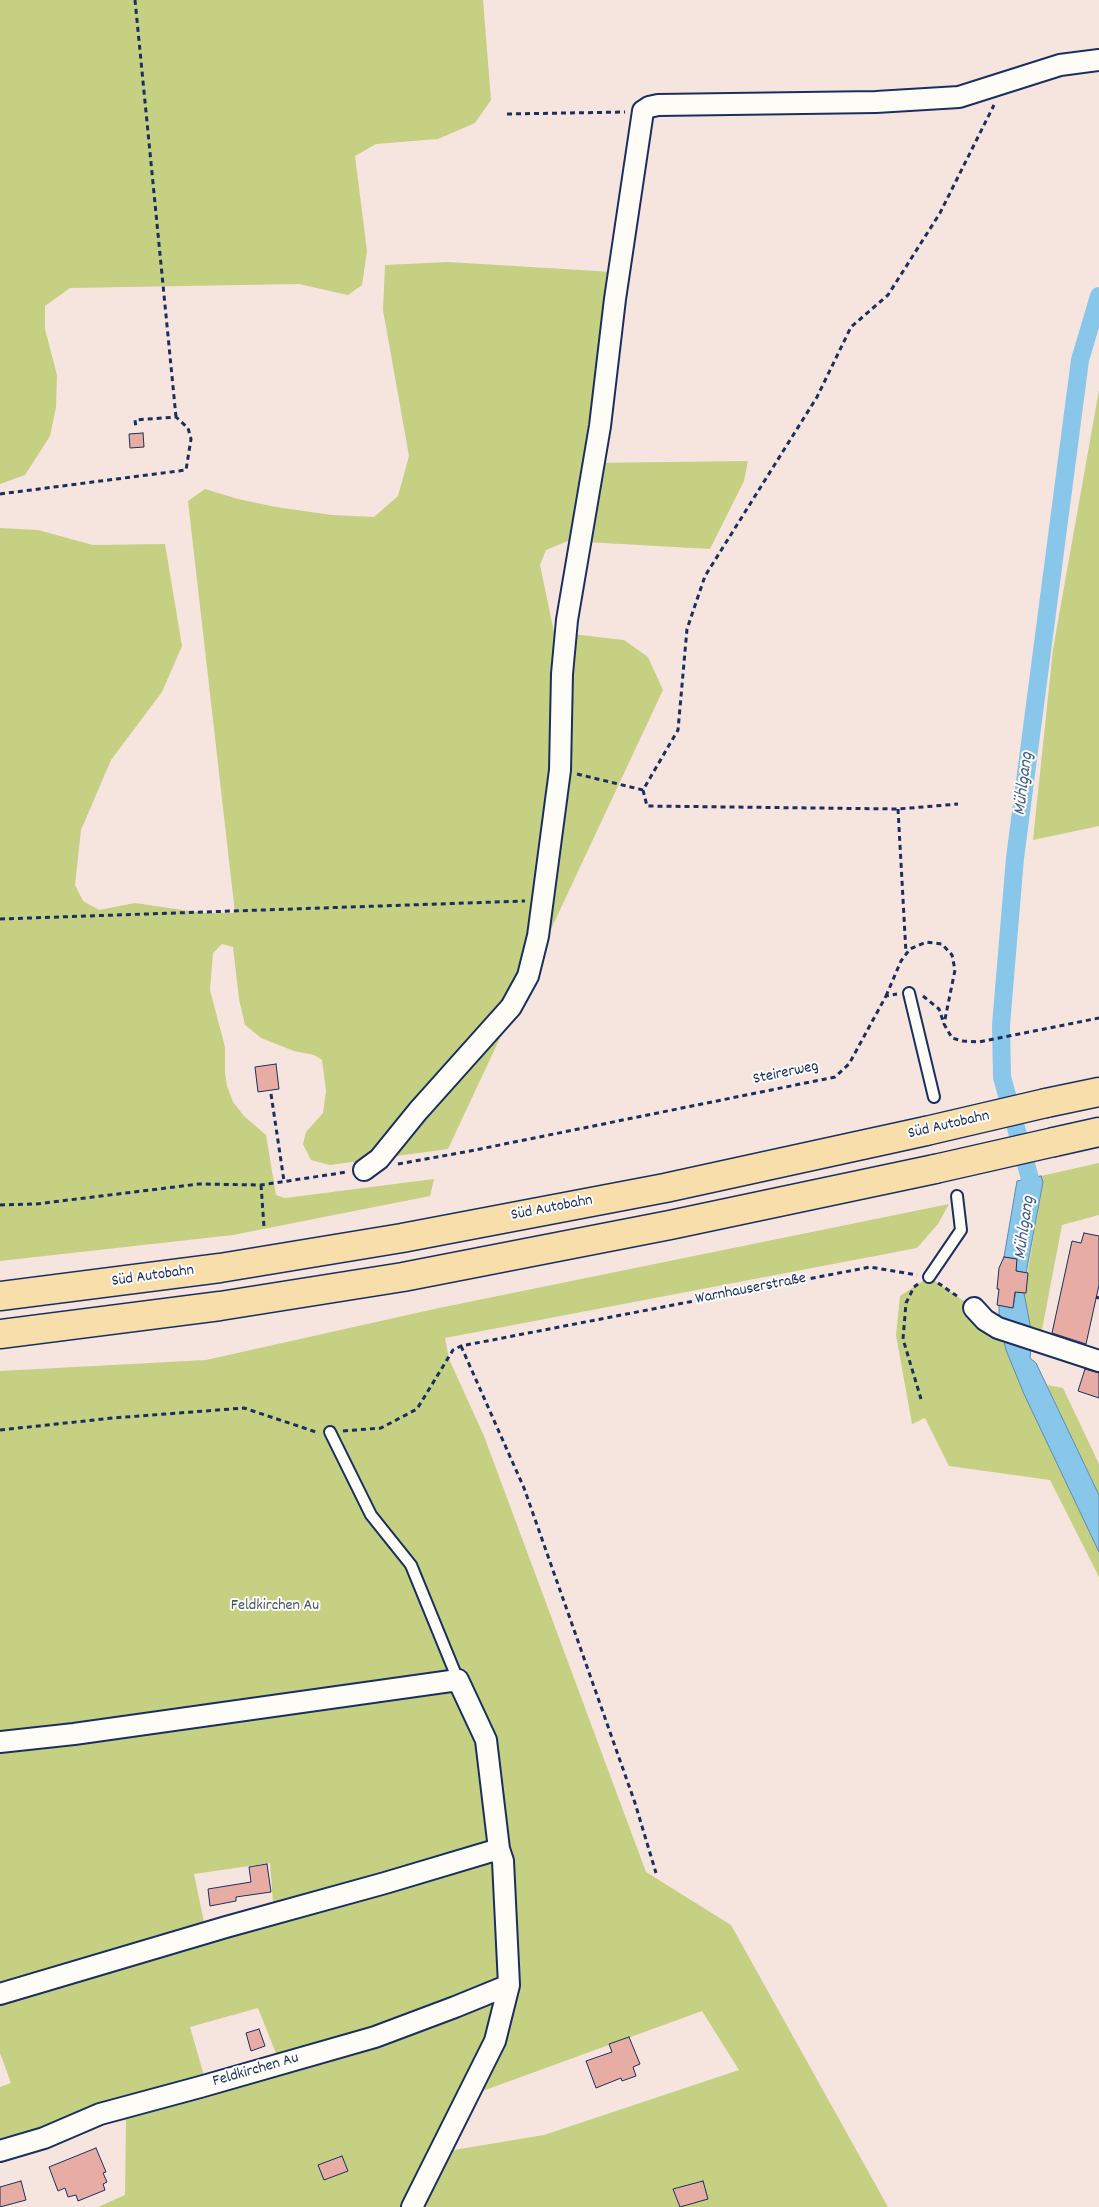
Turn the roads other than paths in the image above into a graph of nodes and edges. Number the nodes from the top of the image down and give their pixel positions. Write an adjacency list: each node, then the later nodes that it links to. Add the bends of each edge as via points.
1 (1099, 60): 6 (street, via 1060,66 959,97 867,102 658,105 643,111 600,426 567,620 560,770 538,936 528,976 511,1007 379,1159)
2 (909, 993): 4 (lane)
3 (1099, 1092): 9 (highway, Süd Autobahn, bridge, via 665,1188 402,1238 220,1268)
4 (934, 1097)
5 (1099, 1132): 11 (highway, bridge, via 935,1170 402,1277 220,1306)
6 (364, 1170)
7 (957, 1196): 8 (lane, via 962,1230)
8 (929, 1277)
9 (0, 1296)
10 (974, 1308): 12 (street, via 998,1328)
11 (0, 1334)
12 (1099, 1361)
13 (330, 1432): 14 (lane, via 371,1515 411,1566)
14 (458, 1680): 15 (street); 16 (street, via 486,1740)
15 (0, 1742)
16 (499, 1849): 17 (street, via 503,1862); 18 (street)
17 (509, 1985): 19 (street, Feldkirchen Au, via 375,2036 100,2114 44,2138); 20 (street, via 495,2041)
18 (0, 1994)
19 (0, 2150)
20 (412, 2207)

